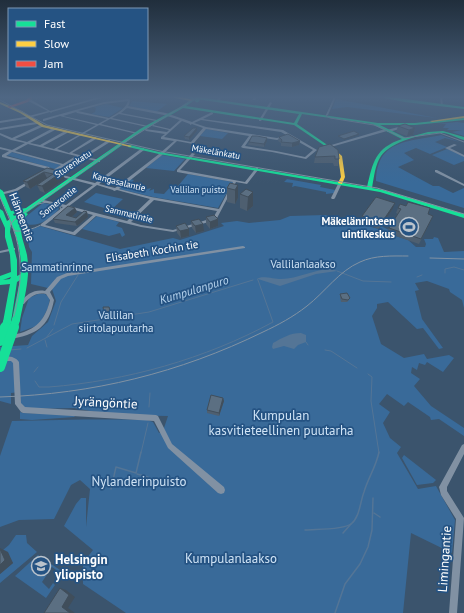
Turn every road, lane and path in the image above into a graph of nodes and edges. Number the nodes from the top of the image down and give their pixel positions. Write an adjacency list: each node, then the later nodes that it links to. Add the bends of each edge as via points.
1 (23, 126): 17 (street)
2 (36, 126): 30 (street)
3 (46, 126): 18 (main road, Mäkelänkatu)
4 (97, 126): 25 (street)
5 (101, 126): 21 (street)
6 (150, 126): 19 (street); 21 (main road, Sturenkatu); 22 (street); 35 (main road, Sturenkatu)
7 (176, 126): 19 (street)
8 (197, 126): 16 (street)
9 (245, 126): 27 (street, via 282,131)
10 (297, 126): 38 (main road)
11 (373, 126): 15 (main road)
12 (397, 126): 15 (main road)
13 (397, 126): 15 (street)
14 (401, 126): 15 (main road)
15 (380, 127): 29 (main road); 38 (street)
16 (205, 128): 26 (street); 31 (street, via 192,142)
17 (0, 129)
18 (54, 129): 20 (main road, Mäkelänkatu); 34 (street)
19 (171, 130): 22 (street)
20 (66, 132): 25 (main road, Mäkelänkatu); 37 (street)
21 (137, 133): 35 (main road, Sturenkatu)
22 (167, 133): 31 (street, via 162,138)
23 (435, 133): 29 (main road); 32 (main road); 32 (main road, via 446,132)
24 (0, 134): 30 (street)
25 (80, 135): 28 (main road, Mäkelänkatu); 42 (street)
26 (252, 135): 27 (street, via 277,139); 44 (street, via 244,147)
27 (289, 135): 44 (street, via 310,149 304,156); 44 (street, via 315,150 306,158)
28 (94, 138): 33 (main road, Mäkelänkatu); 45 (street)
29 (405, 139): 61 (main road, via 382,150 377,157)
30 (13, 140): 34 (street)
31 (176, 140): 43 (street)
32 (464, 140)
33 (108, 141): 35 (main road, Mäkelänkatu); 49 (street)
34 (26, 143): 37 (street); 41 (street)
35 (122, 145): 40 (main road, Mäkelänkatu); 50 (main road, Sturenkatu)
36 (454, 145): 46 (street, via 448,148)
37 (40, 146): 42 (street)
38 (329, 147): 59 (main road, via 340,156 343,177)
39 (0, 148): 41 (street)
40 (143, 149): 43 (main road, Mäkelänkatu); 60 (street, Somerontie)
41 (11, 150): 51 (street); 53 (street, Kangasalantie, via 3,156 47,168)
42 (54, 150): 45 (street)
43 (164, 151): 48 (main road, Mäkelänkatu); 62 (street)
44 (273, 152)
45 (69, 154): 47 (street)
46 (464, 155)
47 (78, 156): 49 (street); 51 (street)
48 (191, 156): 52 (main road, Mäkelänkatu); 57 (street, via 178,171)
49 (84, 158): 50 (street)
50 (98, 161): 55 (main road, Sturenkatu)
51 (64, 164): 53 (street)
52 (257, 169): 57 (street, via 248,182); 59 (main road, Mäkelänkatu)
53 (47, 172): 55 (street, Kangasalantie)
54 (441, 172): 58 (street)
55 (72, 178): 60 (street, Kangasalantie); 66 (main road, Sturenkatu)
56 (34, 180): 63 (street, via 16,190)
57 (235, 181): 68 (street)
58 (462, 182)
59 (340, 183): 61 (main road, Mäkelänkatu); 65 (street)
60 (94, 184): 62 (street, Kangasalantie); 67 (street, Somerontie)
61 (371, 186): 69 (main road, Mäkelänkatu); 72 (main road, Mäkelänkatu)
62 (115, 190): 64 (street, Kangasalantie)
63 (0, 193): 71 (main road, Hämeentie)
64 (153, 198): 68 (street, Kangasalantie); 73 (street)
65 (334, 198)
66 (42, 200): 67 (street, Sammatintie); 71 (main road, Sturenkatu, via 26,209); 75 (main road, Sturenkatu, via 20,218)
67 (66, 206): 70 (street, Sammatintie); 70 (street, Somerontie, via 42,225 74,234)
68 (220, 210): 73 (street, Sammatintie, via 215,219 173,232)
69 (464, 210)
70 (96, 214): 73 (street, Sammatintie)
71 (5, 215): 74 (main road, Sturenkatu); 75 (main road, Hämeentie)
72 (464, 216)
73 (128, 223)
74 (7, 227): 77 (main road, Hämeentie)
75 (18, 232): 79 (main road, Hämeentie, via 24,254)
76 (243, 246): 83 (street, Elisabeth Kochin tie, via 67,275 59,278)
77 (13, 249): 78 (street); 80 (main road, Hämeentie)
78 (0, 252)
79 (25, 275): 80 (main road); 84 (main road, Hämeentie)
80 (14, 277): 81 (main road); 82 (main road); 86 (main road, Hämeentie, bridge, via 7,322)
81 (0, 279)
82 (0, 283)
83 (47, 292): 84 (street, via 32,294); 85 (street, via 52,302 40,327 27,334)
84 (20, 306): 88 (main road, Hämeentie, bridge)
85 (0, 338)
86 (0, 341)
87 (0, 360): 90 (street, Jyrängöntie, via 12,359 16,362 18,404 23,410 156,418 170,446)
88 (0, 367)
89 (464, 448): 91 (street, Limingantie, via 443,487 460,518)
90 (221, 490)
91 (453, 613)

